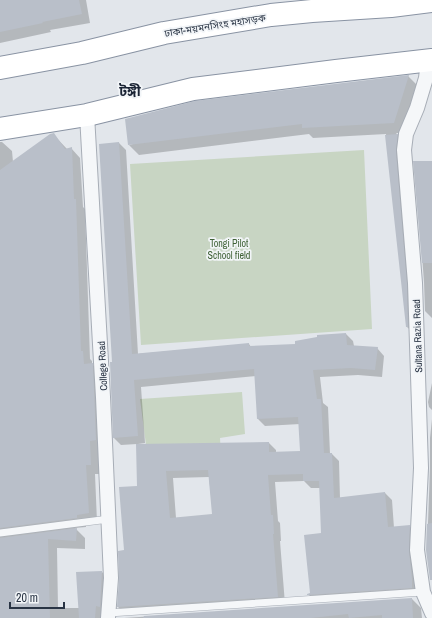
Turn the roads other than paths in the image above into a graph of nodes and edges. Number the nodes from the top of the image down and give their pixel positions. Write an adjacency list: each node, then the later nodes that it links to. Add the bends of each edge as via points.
1 (432, 1): 3 (highway, ঢাকা-ময়মনসিংহ মহাসড়ক, via 271,15 164,33 82,53)
2 (430, 61): 4 (highway, via 193,89); 8 (street, Sultana Razia Road, via 418,108 406,134 404,150 416,283 421,468 417,550)
3 (0, 68)
4 (87, 114): 5 (highway); 6 (street, College Road)
5 (0, 129)
6 (109, 519): 7 (lane); 10 (street, College Road, via 111,578)
7 (0, 533)
8 (423, 592): 9 (street, Sultana Razia Road); 10 (lane)
9 (432, 613)
10 (108, 615)

